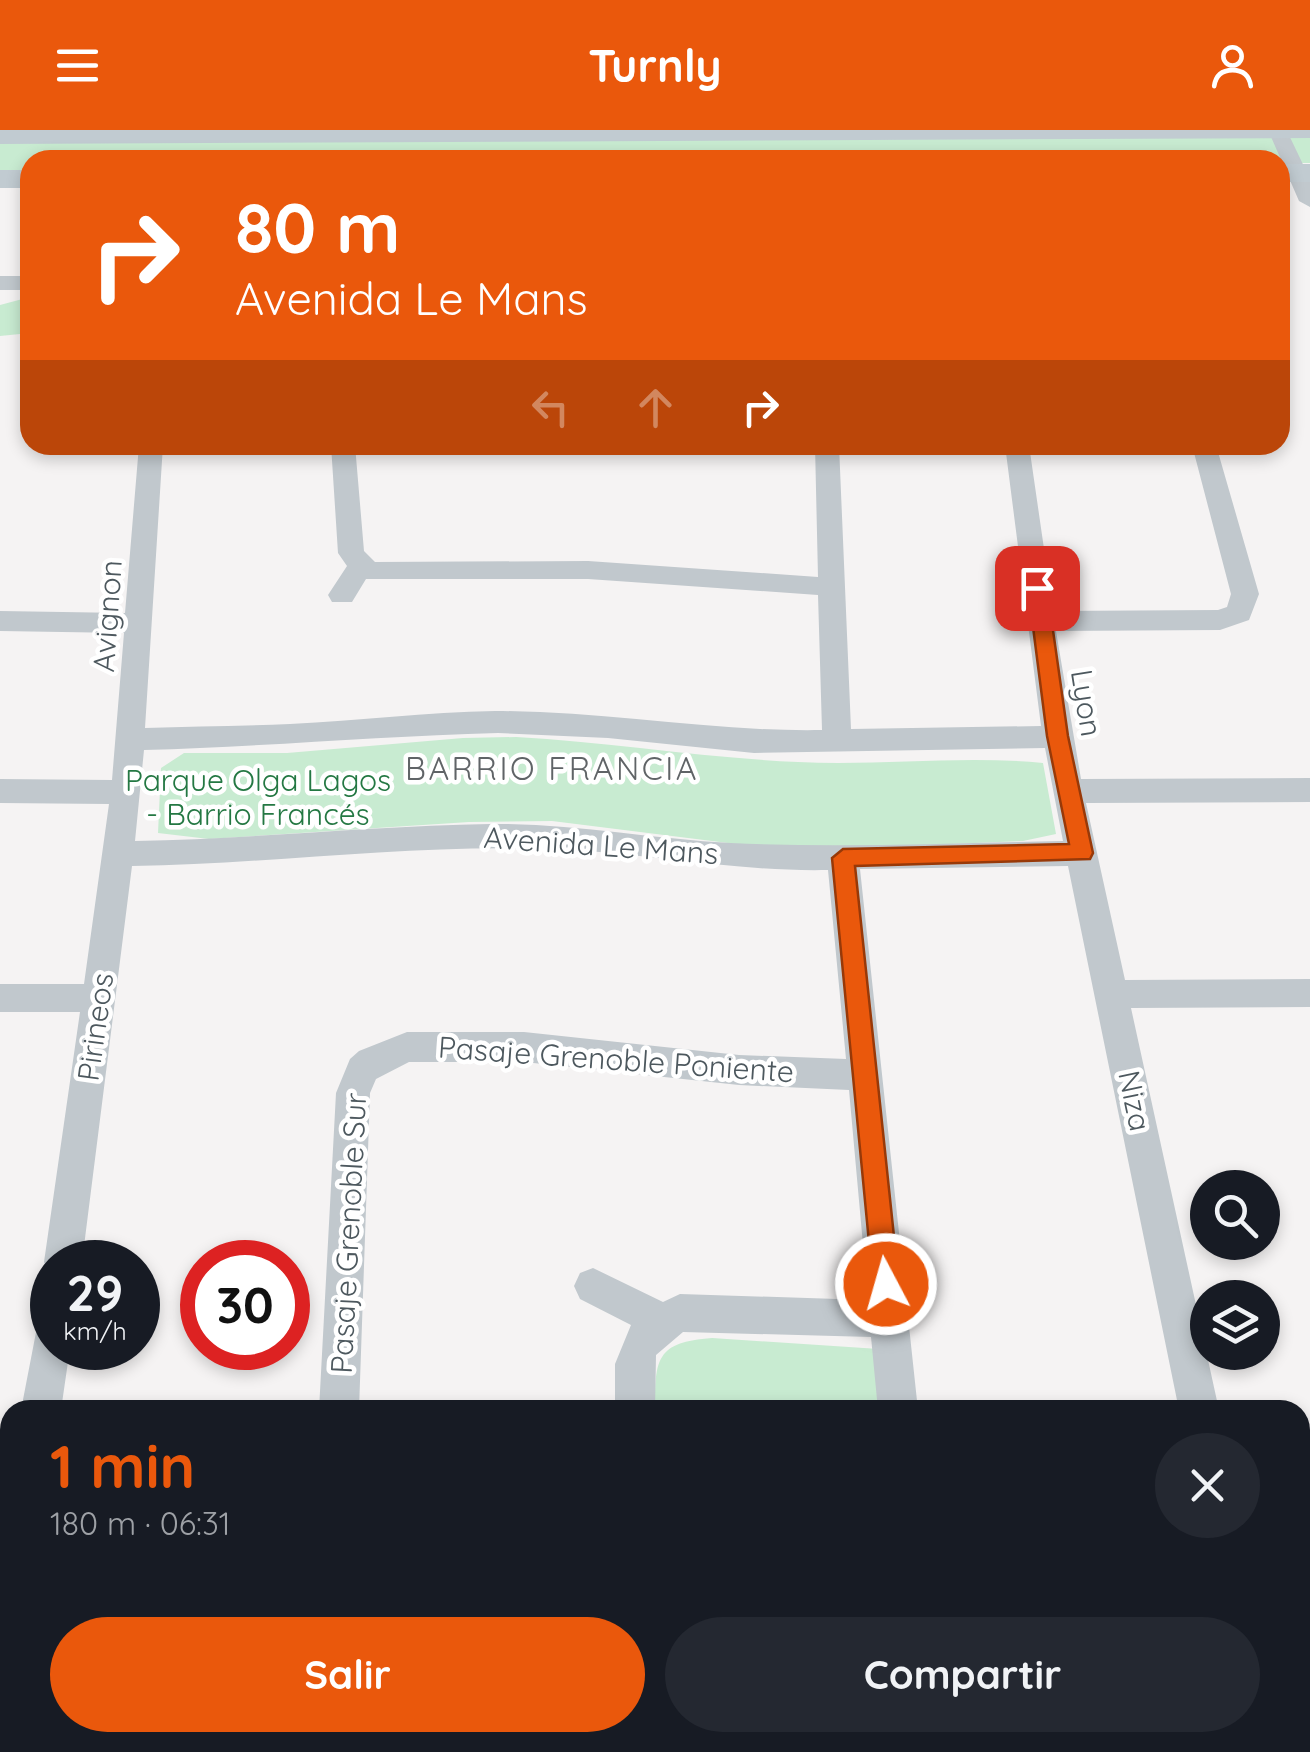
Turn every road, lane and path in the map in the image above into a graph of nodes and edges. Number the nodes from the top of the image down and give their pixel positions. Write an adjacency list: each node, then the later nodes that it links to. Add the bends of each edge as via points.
1 (1310, 130): 4 (main road)
2 (894, 131): 3 (main road); 5 (main road)
3 (938, 131): 4 (main road)
4 (1277, 131)
5 (0, 136)
6 (1295, 173): 7 (street)
7 (1310, 201)
8 (151, 455): 18 (street, Avignon)
9 (345, 455): 13 (street, via 351,554)
10 (827, 455): 14 (street)
11 (1018, 455): 17 (street, Lyon)
12 (1207, 455): 17 (street, via 1245,594 1239,612 1220,620)
13 (362, 566): 14 (street, via 385,574 588,570); 15 (street)
14 (832, 586): 21 (street)
15 (342, 595)
16 (0, 621): 18 (street)
17 (1042, 621): 19 (street, Lyon)
18 (140, 623): 20 (street, Avignon)
19 (1057, 736): 21 (street); 24 (street, Lyon)
20 (131, 739): 21 (street, via 498,722); 25 (street, Avignon)
21 (838, 742)
22 (0, 790): 25 (street)
23 (1310, 790): 24 (street)
24 (1069, 791): 26 (street, Niza)
25 (126, 792): 27 (street, Pirineos)
26 (1082, 853): 28 (street, Avenida Le Mans); 29 (street, Niza)
27 (120, 854): 28 (street, Avenida Le Mans, via 488,836); 32 (street, Pirineos)
28 (843, 858): 34 (street)
29 (1112, 994): 30 (street); 44 (street, Niza)
30 (1310, 994)
31 (0, 998): 32 (street)
32 (100, 998): 35 (street, Pirineos)
33 (371, 1062): 34 (street, Pasaje Grenoble Poniente, via 406,1047 507,1046 739,1070); 41 (street, Pasaje Grenoble Sur, via 354,1093)
34 (865, 1075): 37 (street)
35 (66, 1240)
36 (593, 1286): 38 (street)
37 (889, 1320): 38 (street, via 701,1311); 43 (street)
38 (661, 1321): 42 (street, via 633,1364)
39 (47, 1370): 40 (street)
40 (42, 1400)
41 (340, 1400)
42 (635, 1400)
43 (897, 1400)
44 (1197, 1400)

